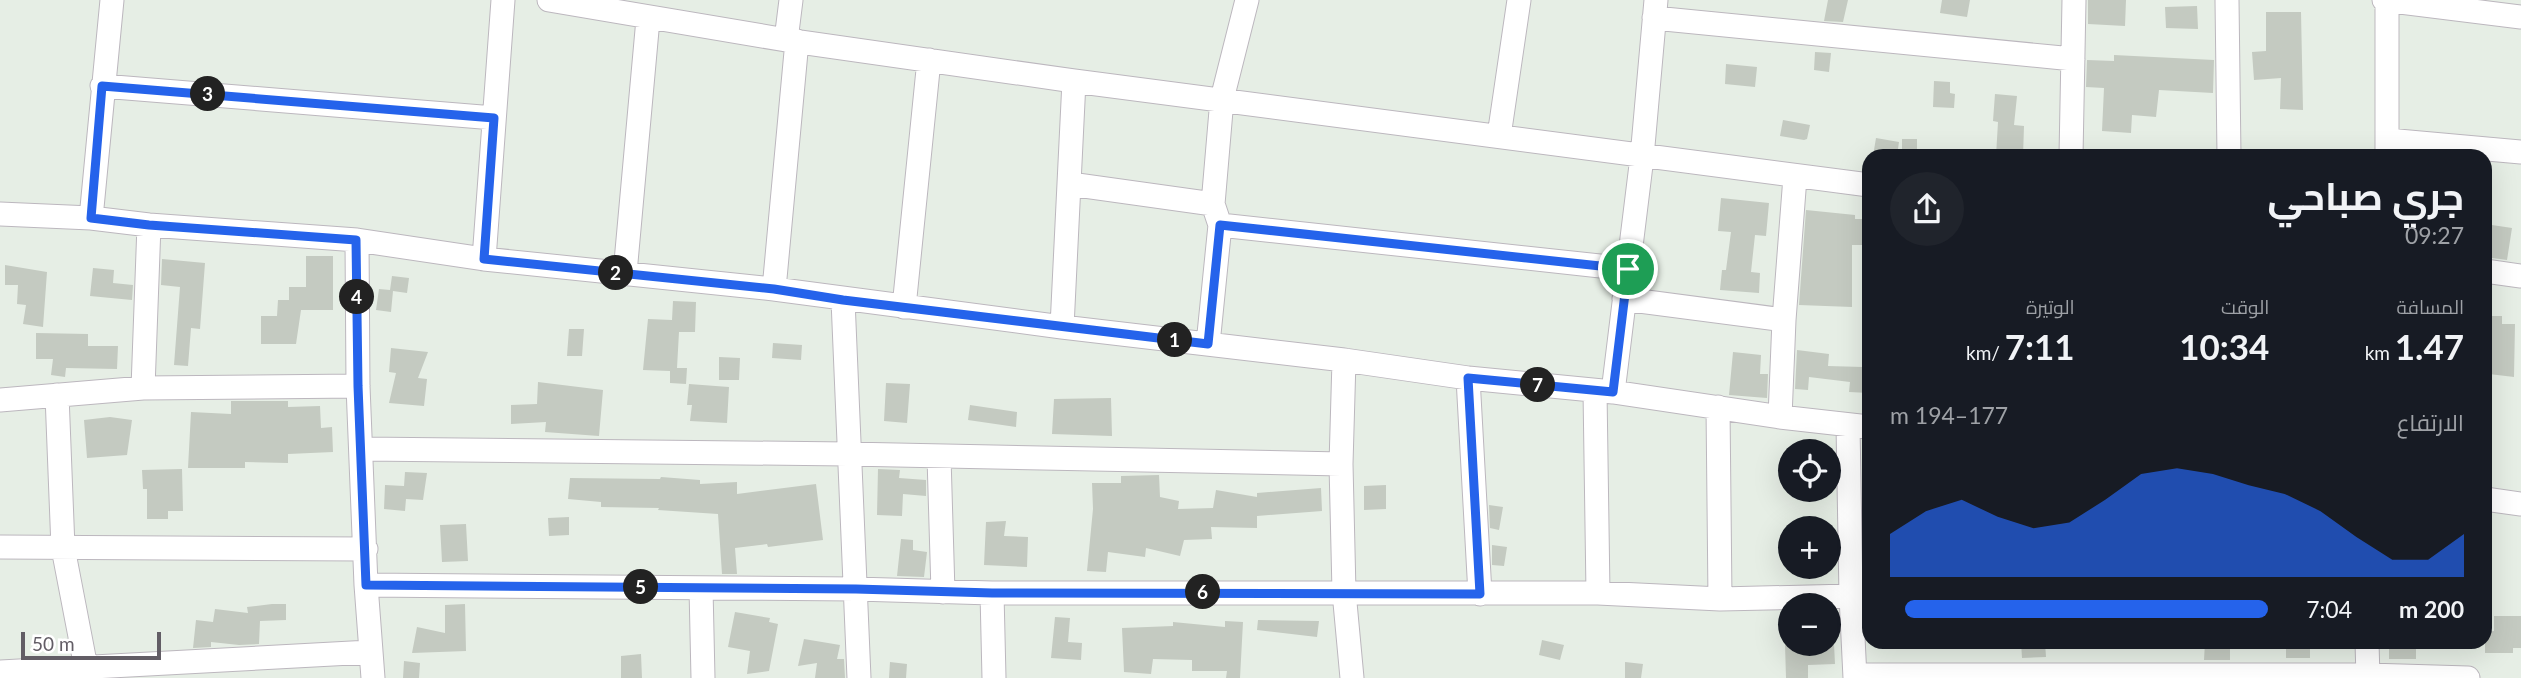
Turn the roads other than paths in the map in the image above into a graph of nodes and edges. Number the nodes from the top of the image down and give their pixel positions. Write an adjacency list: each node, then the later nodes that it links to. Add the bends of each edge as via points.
1 (111, 0): 17 (street)
2 (503, 0): 19 (street)
3 (549, 0): 12 (street)
4 (791, 0): 13 (street)
5 (1247, 0): 18 (street)
6 (1519, 0): 20 (street)
7 (2074, 0): 14 (street)
8 (2227, 0): 23 (street)
9 (2386, 0): 11 (street); 21 (street)
10 (1655, 9): 14 (street); 27 (street)
11 (2521, 17)
12 (648, 19): 13 (street); 39 (street)
13 (792, 41): 15 (street); 41 (street)
14 (2073, 58): 22 (street)
15 (929, 61): 16 (street); 44 (street)
16 (1074, 81): 18 (street); 29 (street)
17 (102, 86): 19 (street); 33 (street)
18 (1222, 99): 20 (street); 32 (street)
19 (494, 118): 36 (street)
20 (1499, 136): 27 (street)
21 (2387, 148): 24 (street)
22 (2071, 149)
23 (2229, 149)
24 (2420, 149)
25 (2492, 151): 26 (street)
26 (2521, 152)
27 (1642, 157): 28 (street); 37 (street)
28 (1795, 177): 30 (street); 45 (street)
29 (1070, 184): 32 (street); 46 (street)
30 (1862, 184)
31 (0, 214): 33 (street)
32 (1217, 215): 37 (street); 47 (street)
33 (91, 218): 34 (street)
34 (149, 225): 35 (street); 51 (street)
35 (356, 240): 36 (street); 50 (street)
36 (484, 259): 39 (street)
37 (1628, 269): 42 (street)
38 (2492, 272): 40 (street)
39 (625, 274): 41 (street)
40 (2521, 276)
41 (774, 289): 43 (street)
42 (1624, 299): 45 (street); 52 (street)
43 (843, 300): 44 (street); 59 (street)
44 (904, 307): 46 (street)
45 (1784, 320): 56 (street)
46 (1062, 327): 47 (street)
47 (1208, 344): 48 (street)
48 (1344, 360): 49 (street); 61 (street)
49 (1468, 378): 52 (street); 75 (street)
50 (358, 386): 51 (street); 58 (street)
51 (143, 388): 53 (street)
52 (1604, 391): 55 (street); 74 (street)
53 (57, 395): 54 (street); 65 (street)
54 (0, 400)
55 (1718, 407): 56 (street); 77 (street)
56 (1780, 418): 57 (street)
57 (1859, 426): 67 (street)
58 (362, 449): 59 (street); 66 (street)
59 (848, 454): 60 (street); 70 (street)
60 (939, 457): 61 (street); 71 (street)
61 (1340, 464): 72 (street)
62 (2492, 500): 63 (street)
63 (2521, 504)
64 (0, 547): 65 (street)
65 (63, 548): 66 (street); 81 (street)
66 (366, 549): 68 (street)
67 (1860, 552): 76 (street)
68 (366, 585): 69 (street); 79 (street)
69 (701, 588): 70 (street); 85 (street)
70 (856, 589): 71 (street); 86 (street)
71 (943, 592): 73 (street)
72 (1344, 592): 73 (street); 75 (street); 88 (street)
73 (992, 593): 87 (street)
74 (1598, 593): 75 (street); 77 (street)
75 (1480, 594)
76 (1851, 596): 77 (street); 82 (street)
77 (1720, 599)
78 (2367, 649): 83 (street)
79 (370, 652): 81 (street); 84 (street)
80 (0, 672): 81 (street)
81 (88, 673)
82 (1855, 677): 83 (street)
83 (2368, 677): 89 (street)
84 (373, 678)
85 (704, 678)
86 (859, 678)
87 (994, 678)
88 (1352, 678)
89 (2468, 678)

